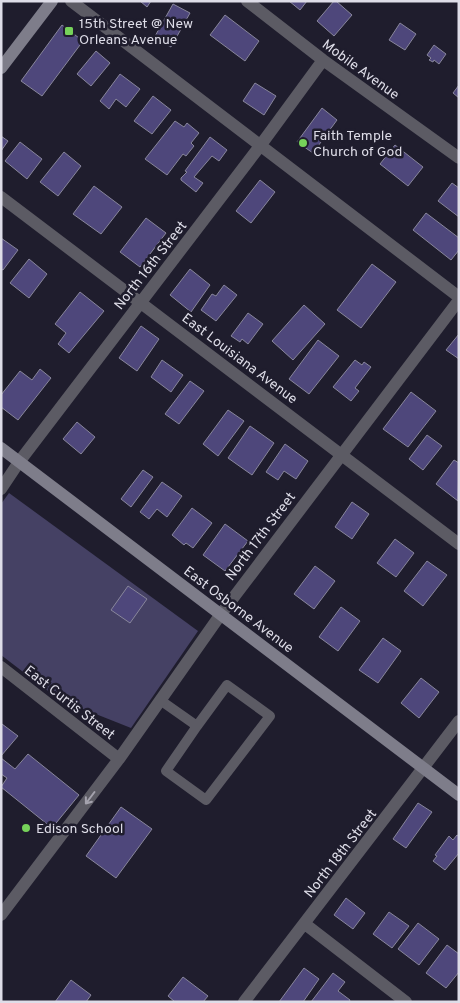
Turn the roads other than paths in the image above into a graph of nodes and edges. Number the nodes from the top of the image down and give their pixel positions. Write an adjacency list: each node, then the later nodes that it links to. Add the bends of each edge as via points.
1 (52, 1): 5 (street)
2 (71, 1): 6 (street)
3 (247, 1): 4 (street, Mobile Avenue)
4 (323, 60): 6 (street, North 16th Street); 7 (street, Mobile Avenue)
5 (1, 68)
6 (260, 146): 9 (street); 10 (street, North 16th Street)
7 (459, 158)
8 (1, 197): 10 (street, East Louisiana Avenue)
9 (459, 299): 12 (street, North 17th Street)
10 (140, 301): 12 (street, East Louisiana Avenue); 13 (street, North 16th Street)
11 (1, 448): 13 (street, East Osborne Avenue)
12 (341, 454): 15 (street, East Louisiana Avenue); 16 (street, North 17th Street)
13 (19, 462): 14 (street, North 16th Street); 16 (street, East Osborne Avenue)
14 (1, 488)
15 (459, 544)
16 (221, 614): 18 (street, North 17th Street); 22 (street, East Osborne Avenue)
17 (1, 667): 21 (street, East Curtis Street)
18 (160, 700): 20 (lane); 21 (street, North 17th Street)
19 (459, 721): 22 (street, North 18th Street)
20 (197, 726): 20 (lane, via 227,685 270,716 206,800 166,771)
21 (119, 759): 24 (street, North 17th Street, one-way to 24)
22 (424, 768): 23 (street, East Osborne Avenue); 25 (street, North 18th Street)
23 (459, 795)
24 (1, 915)
25 (304, 924): 26 (street, North 18th Street); 27 (street)
26 (244, 1002)
27 (406, 1002)

